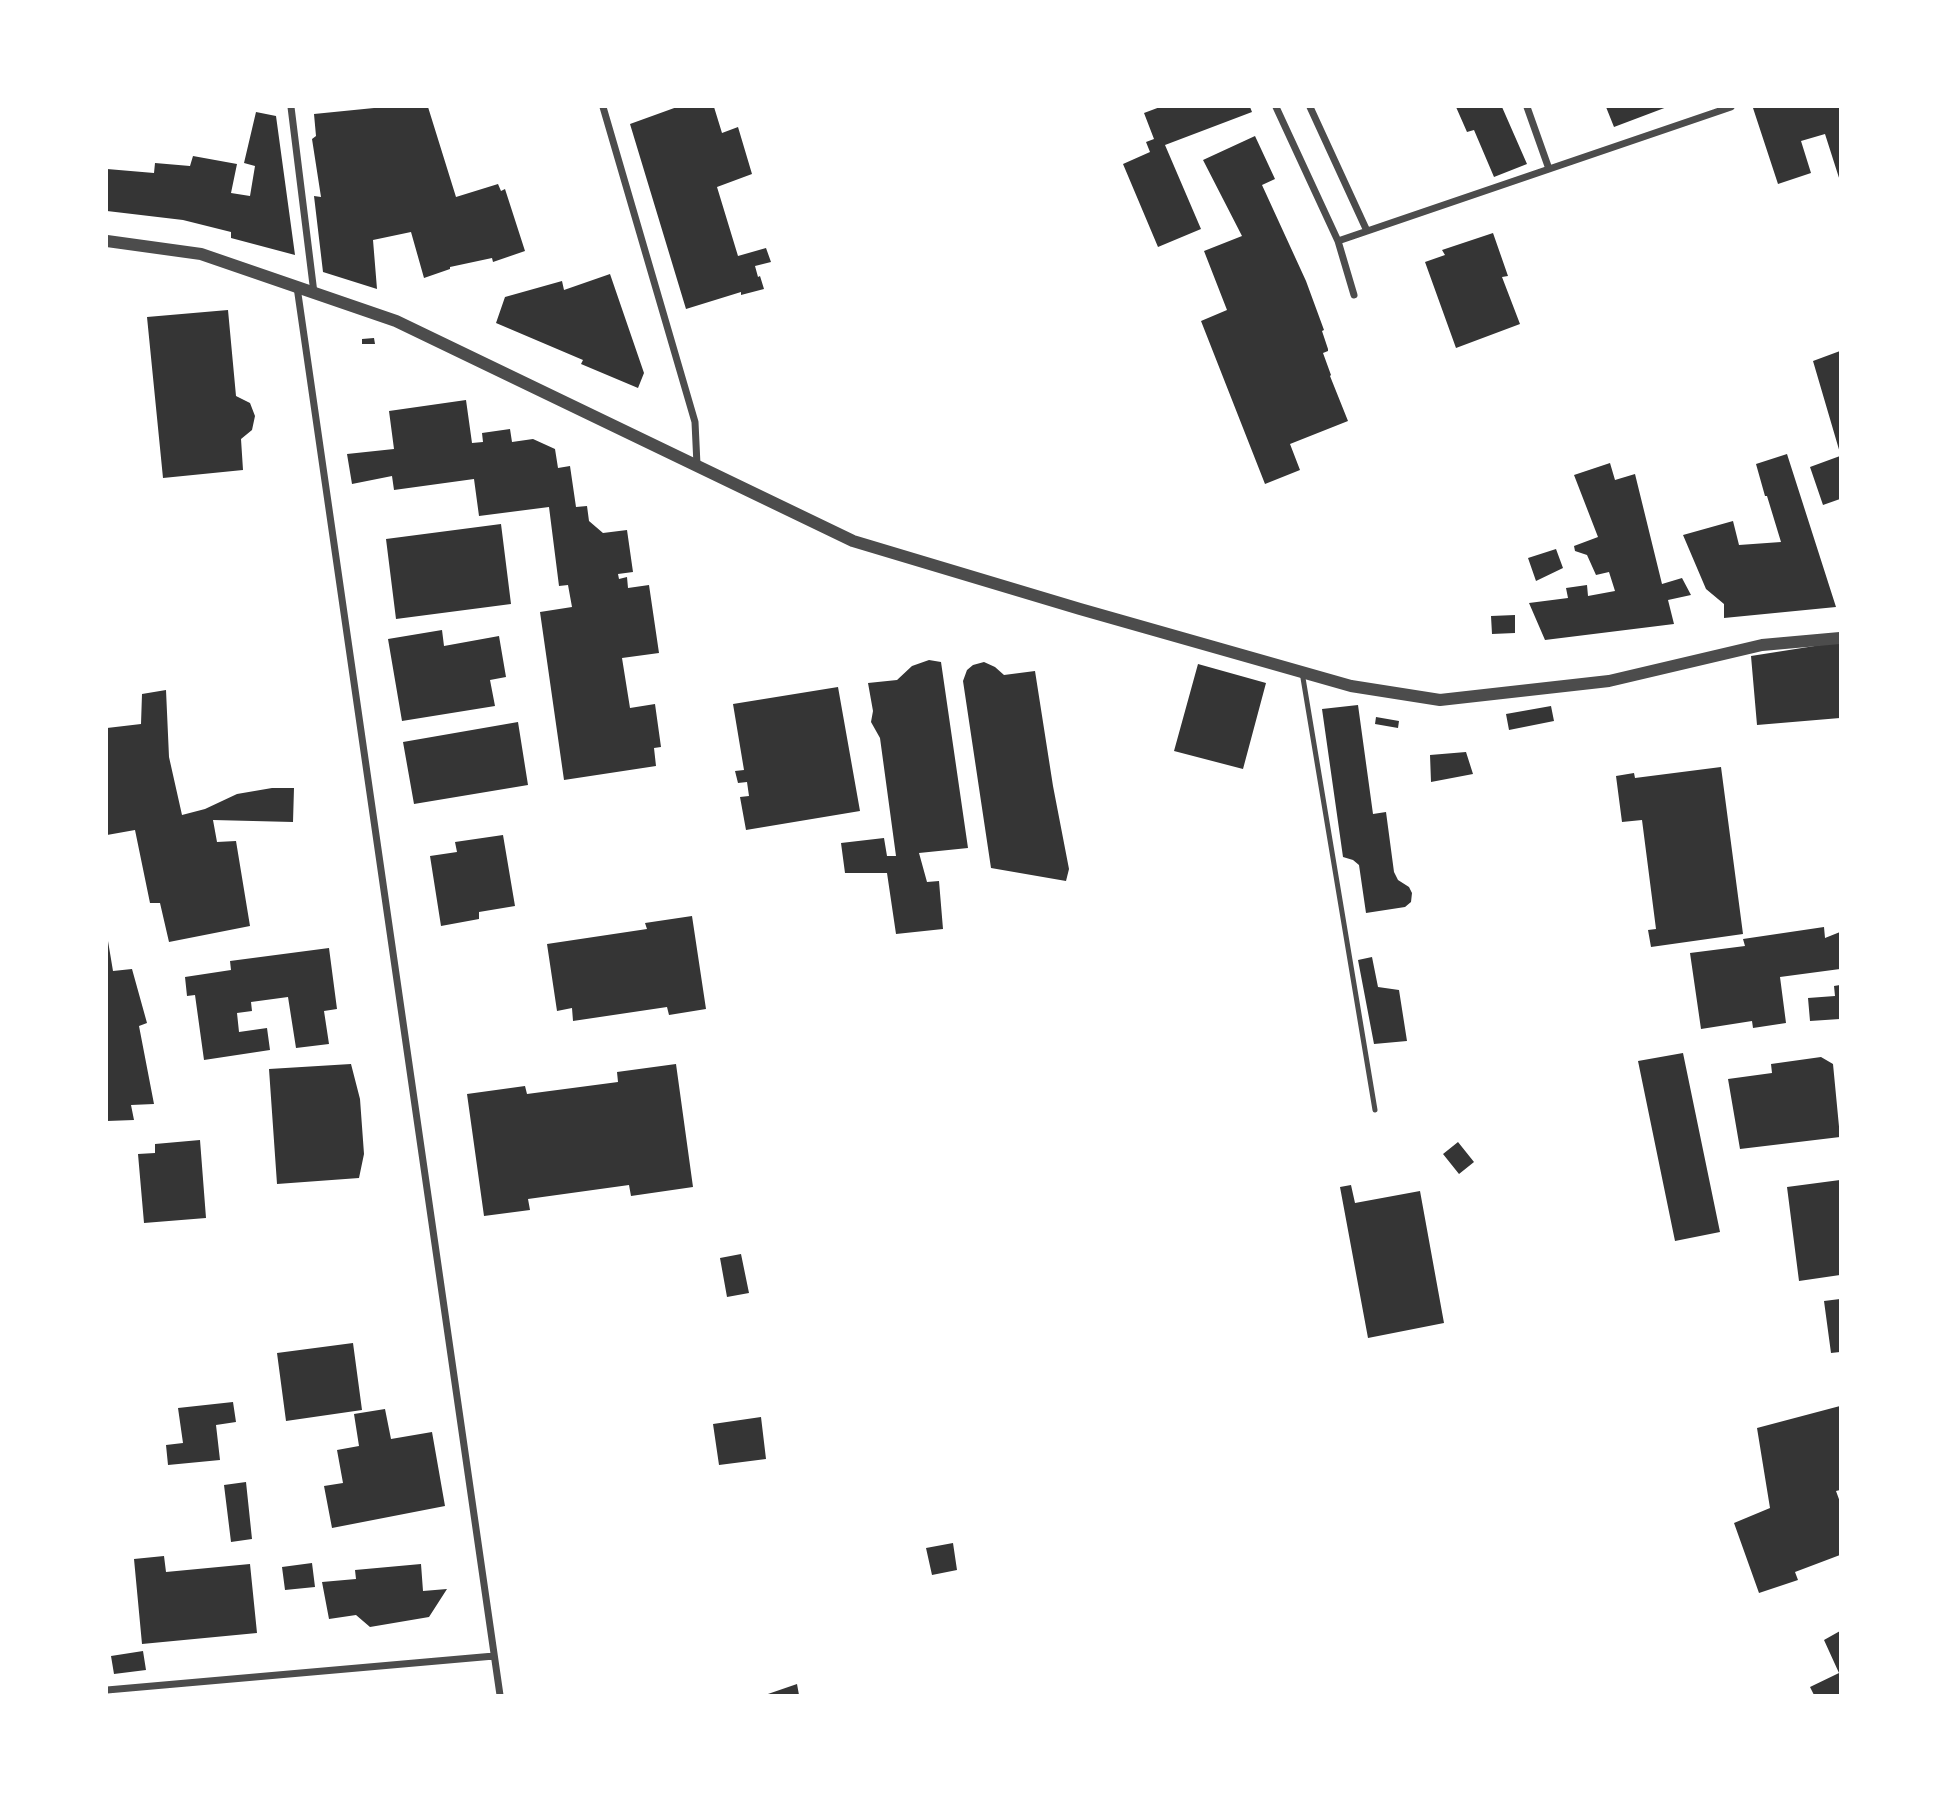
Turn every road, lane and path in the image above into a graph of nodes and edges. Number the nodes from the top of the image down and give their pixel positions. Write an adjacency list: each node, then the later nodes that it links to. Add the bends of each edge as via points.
1 (291, 107): 12 (street)
2 (603, 107): 14 (street, via 695,422)
3 (1276, 107): 10 (street)
4 (1310, 107): 8 (street)
5 (1527, 107): 7 (street)
6 (1731, 107): 7 (street)
7 (1549, 169): 8 (street)
8 (1367, 231): 10 (street)
9 (107, 241): 11 (street, via 201,254)
10 (1338, 241): 13 (street)
11 (297, 287): 12 (street); 18 (street)
12 (314, 292): 14 (street, via 396,321)
13 (1354, 295)
14 (697, 466): 16 (street, via 853,541)
15 (1840, 638): 16 (street, via 1762,645 1609,681 1440,700)
16 (1302, 672): 17 (lane)
17 (1375, 1110)
18 (494, 1656): 19 (street); 20 (street)
19 (107, 1690)
20 (500, 1695)

